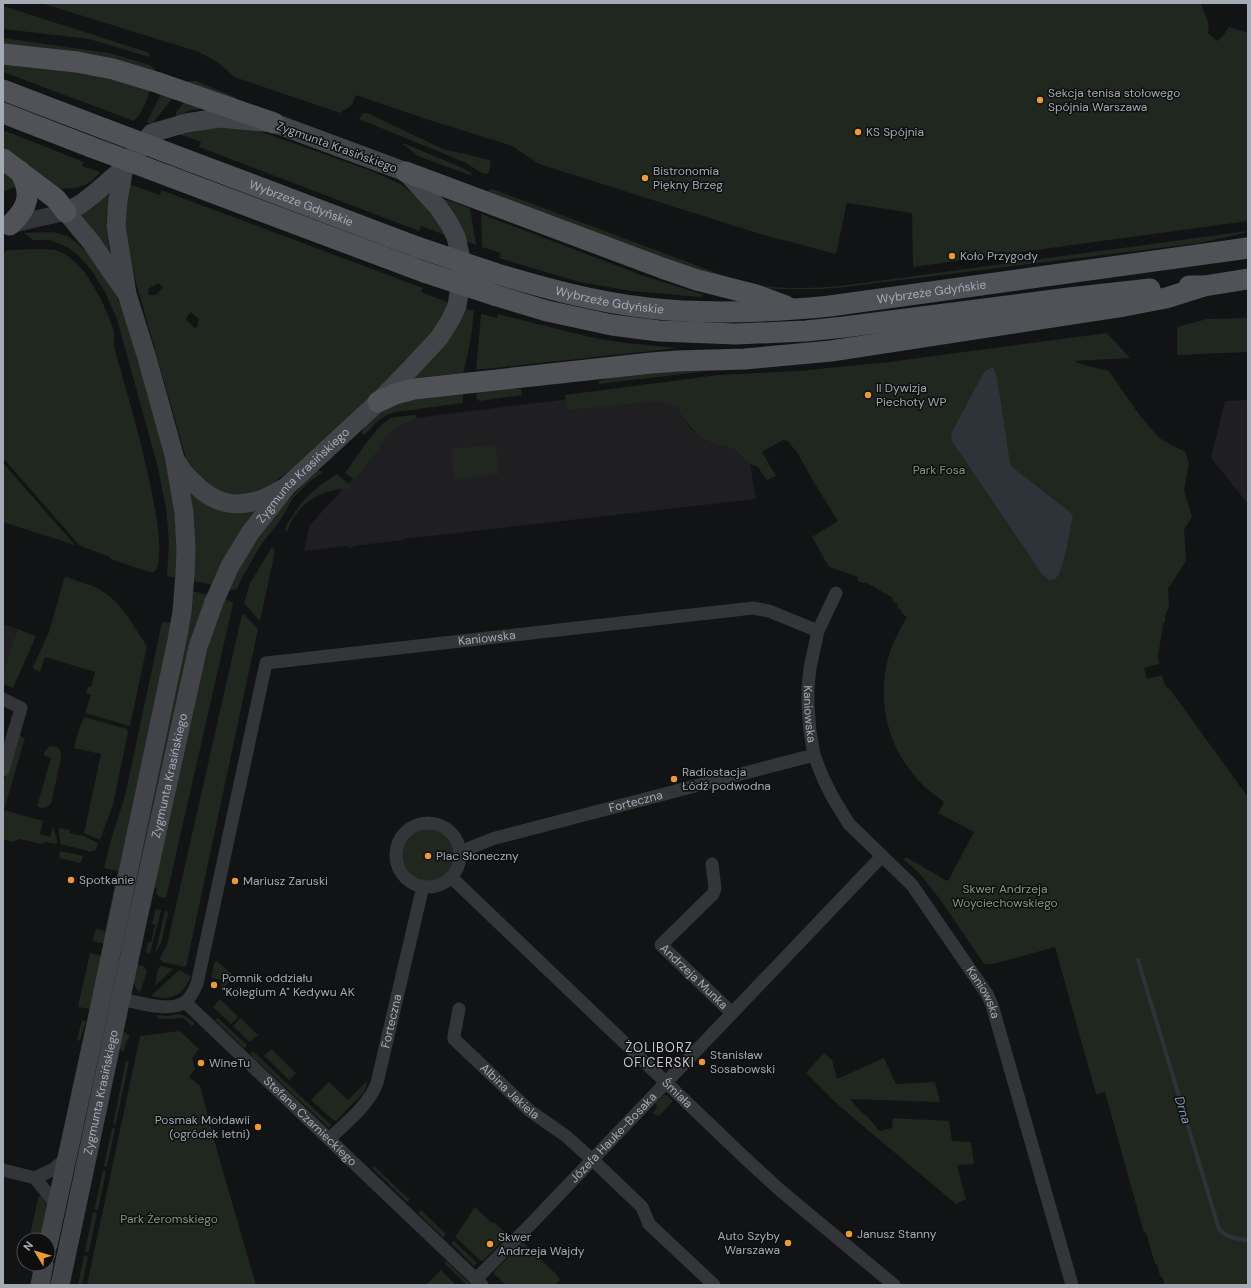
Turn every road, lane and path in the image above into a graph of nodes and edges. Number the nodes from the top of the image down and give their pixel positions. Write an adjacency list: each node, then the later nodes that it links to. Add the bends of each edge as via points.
1 (3, 54): 4 (main road, via 77,62 113,69)
2 (3, 90): 15 (main road, Wybrzeże Gdyńskie, bridge, via 417,247 532,284 594,299 649,308 715,312)
3 (3, 113): 13 (main road, Wybrzeże Gdyńskie, bridge, via 424,272 547,311 612,325 658,331 736,334 806,331 1161,287)
4 (274, 123): 6 (main road, Zygmunta Krasińskiego, via 218,118 186,123 152,133); 8 (main road, Zygmunta Krasińskiego)
5 (3, 159): 7 (main road)
6 (124, 168): 9 (main road, via 96,193); 14 (main road, Zygmunta Krasińskiego, via 116,226)
7 (20, 171): 9 (main road, via 56,198); 10 (main road, via 28,192 27,200 18,218)
8 (406, 172): 15 (main road, via 662,268); 16 (main road, Zygmunta Krasińskiego, via 438,207 456,238 462,268 460,296 451,319 439,338)
9 (66, 212): 10 (street); 14 (main road)
10 (6, 226)
11 (1248, 248): 15 (main road, Wybrzeże Gdyńskie)
12 (1248, 279): 13 (main road, Wybrzeże Gdyńskie)
13 (1204, 286): 16 (main road, via 1166,298 1124,306 831,351 745,359 678,361 556,373 414,390 395,394)
14 (127, 294): 17 (main road, Zygmunta Krasińskiego)
15 (799, 309)
16 (378, 402): 18 (main road, Zygmunta Krasińskiego)
17 (174, 455): 18 (main road, via 188,478 204,493 220,501 248,503 271,496); 29 (main road, Zygmunta Krasińskiego, via 184,513 186,548 182,612)
18 (288, 486): 30 (main road, Zygmunta Krasińskiego, via 250,533 230,566 198,647)
19 (836, 593): 20 (street)
20 (818, 631): 22 (street, Kaniowska, via 808,687); 31 (street, Kaniowska, via 769,611 753,608 266,663 197,984)
21 (3, 699): 23 (street, via 21,708)
22 (814, 755): 24 (street, Forteczna, via 492,839); 25 (street, Kaniowska, via 823,778 843,814)
23 (3, 770)
24 (460, 852): 27 (street, via 459,862); 28 (street, via 451,832 432,823 421,823 403,835 396,856 399,867 404,876 413,883)
25 (882, 856): 33 (street, Józefa Hauke-Bosaka); 48 (street, Kaniowska, via 912,885 987,994)
26 (712, 864): 33 (street, Andrzeja Munka, via 715,888 713,894 661,945)
27 (451, 877): 28 (street, via 433,886); 34 (street, Śmiała)
28 (423, 886): 35 (street, Forteczna, via 377,1083 367,1100)
29 (102, 997): 30 (main road); 36 (main road, Zygmunta Krasińskiego)
30 (121, 999): 31 (street, via 165,1007); 45 (main road, Zygmunta Krasińskiego)
31 (185, 1002): 35 (street, Stefana Czarnieckiego)
32 (459, 1009): 37 (street, Albina Jakiela, via 454,1039 530,1111 566,1136)
33 (732, 1014): 34 (street, Józefa Hauke-Bosaka)
34 (666, 1083): 37 (street, Józefa Hauke-Bosaka); 47 (street, Śmiała, via 776,1186)
35 (329, 1139): 43 (street, Stefana Czarnieckiego)
36 (67, 1158): 39 (street, via 52,1170); 40 (main road, Zygmunta Krasińskiego)
37 (592, 1160): 43 (street, Józefa Hauke-Bosaka); 46 (street, via 642,1207 649,1224)
38 (3, 1170): 39 (street)
39 (35, 1178): 40 (street, via 51,1198)
40 (56, 1209): 41 (main road, Zygmunta Krasińskiego)
41 (51, 1232)
42 (42, 1272): 44 (main road)
43 (479, 1282)
44 (40, 1285)
45 (60, 1285)
46 (714, 1285)
47 (894, 1285)
48 (1072, 1285)

